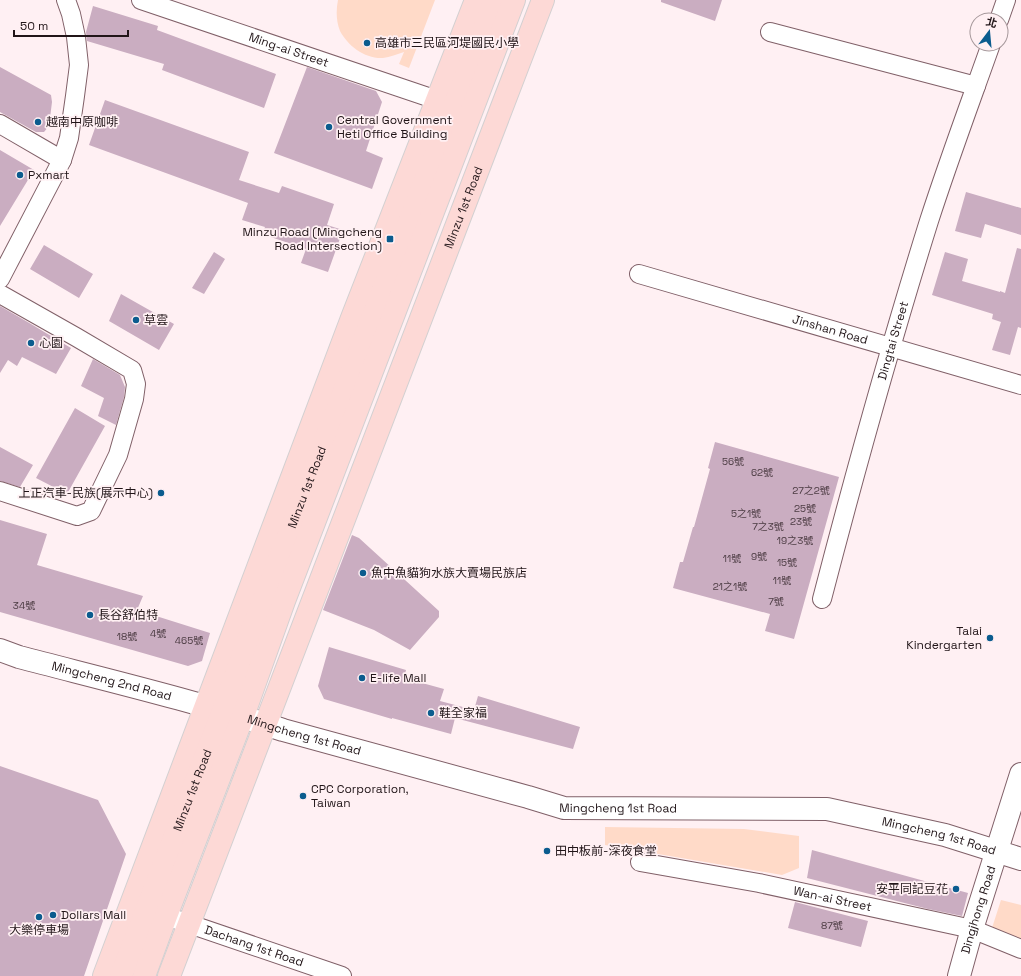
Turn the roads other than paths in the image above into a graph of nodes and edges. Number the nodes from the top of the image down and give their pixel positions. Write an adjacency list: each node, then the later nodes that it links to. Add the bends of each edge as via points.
1 (66, 0): 14 (street, via 76,37 79,65 69,138)
2 (141, 0): 12 (street, Ming-ai Street)
3 (476, 0): 12 (main road, Minzu 1st Road)
4 (496, 0): 21 (main road, Minzu 1st Road)
5 (514, 0): 21 (main road, Minzu 1st Road)
6 (543, 0): 22 (main road, Minzu 1st Road)
7 (1006, 0): 8 (street)
8 (1002, 12)
9 (770, 32): 11 (street)
10 (987, 52): 11 (street, Dingtai Street)
11 (976, 86): 18 (street, Dingtai Street, via 945,173)
12 (437, 100): 21 (main road, Minzu 1st Road, via 352,318)
13 (0, 124): 14 (street)
14 (62, 160): 16 (street)
15 (639, 274): 18 (street, Jinshan Road)
16 (0, 279)
17 (0, 294): 20 (street, via 132,370 136,384 118,454 91,511 77,516)
18 (890, 348): 19 (street, Jinshan Road); 23 (street, Dingtai Street)
19 (1021, 385)
20 (0, 491)
21 (306, 492): 22 (main road); 25 (main road, Minzu 1st Road, via 250,635)
22 (348, 511): 26 (main road, Minzu 1st Road)
23 (822, 599)
24 (0, 650): 25 (street, Mingcheng 2nd Road)
25 (224, 711): 26 (street, Mingcheng 1st Road); 31 (main road, Minzu 1st Road); 35 (main road, Minzu 1st Road); 36 (main road, Minzu 1st Road)
26 (266, 724): 28 (street, Mingcheng 1st Road, via 564,808 827,809 945,835); 32 (main road, Minzu 1st Road)
27 (1021, 774): 28 (street, Dingjhong Road)
28 (996, 851): 29 (street, Mingcheng 1st Road); 33 (street, Dingjhong Road)
29 (1021, 859)
30 (640, 862): 33 (street, Wan-ai Street, via 759,883)
31 (166, 916): 32 (street, Dachang 1st Road); 37 (main road, Minzu 1st Road)
32 (189, 924): 38 (main road, Minzu 1st Road); 39 (street, Dachang 1st Road)
33 (972, 929): 34 (street, Wan-ai Street); 40 (street, Dingjhong Road)
34 (1021, 949)
35 (104, 976)
36 (121, 976)
37 (144, 976)
38 (169, 976)
39 (342, 976)
40 (959, 976)

